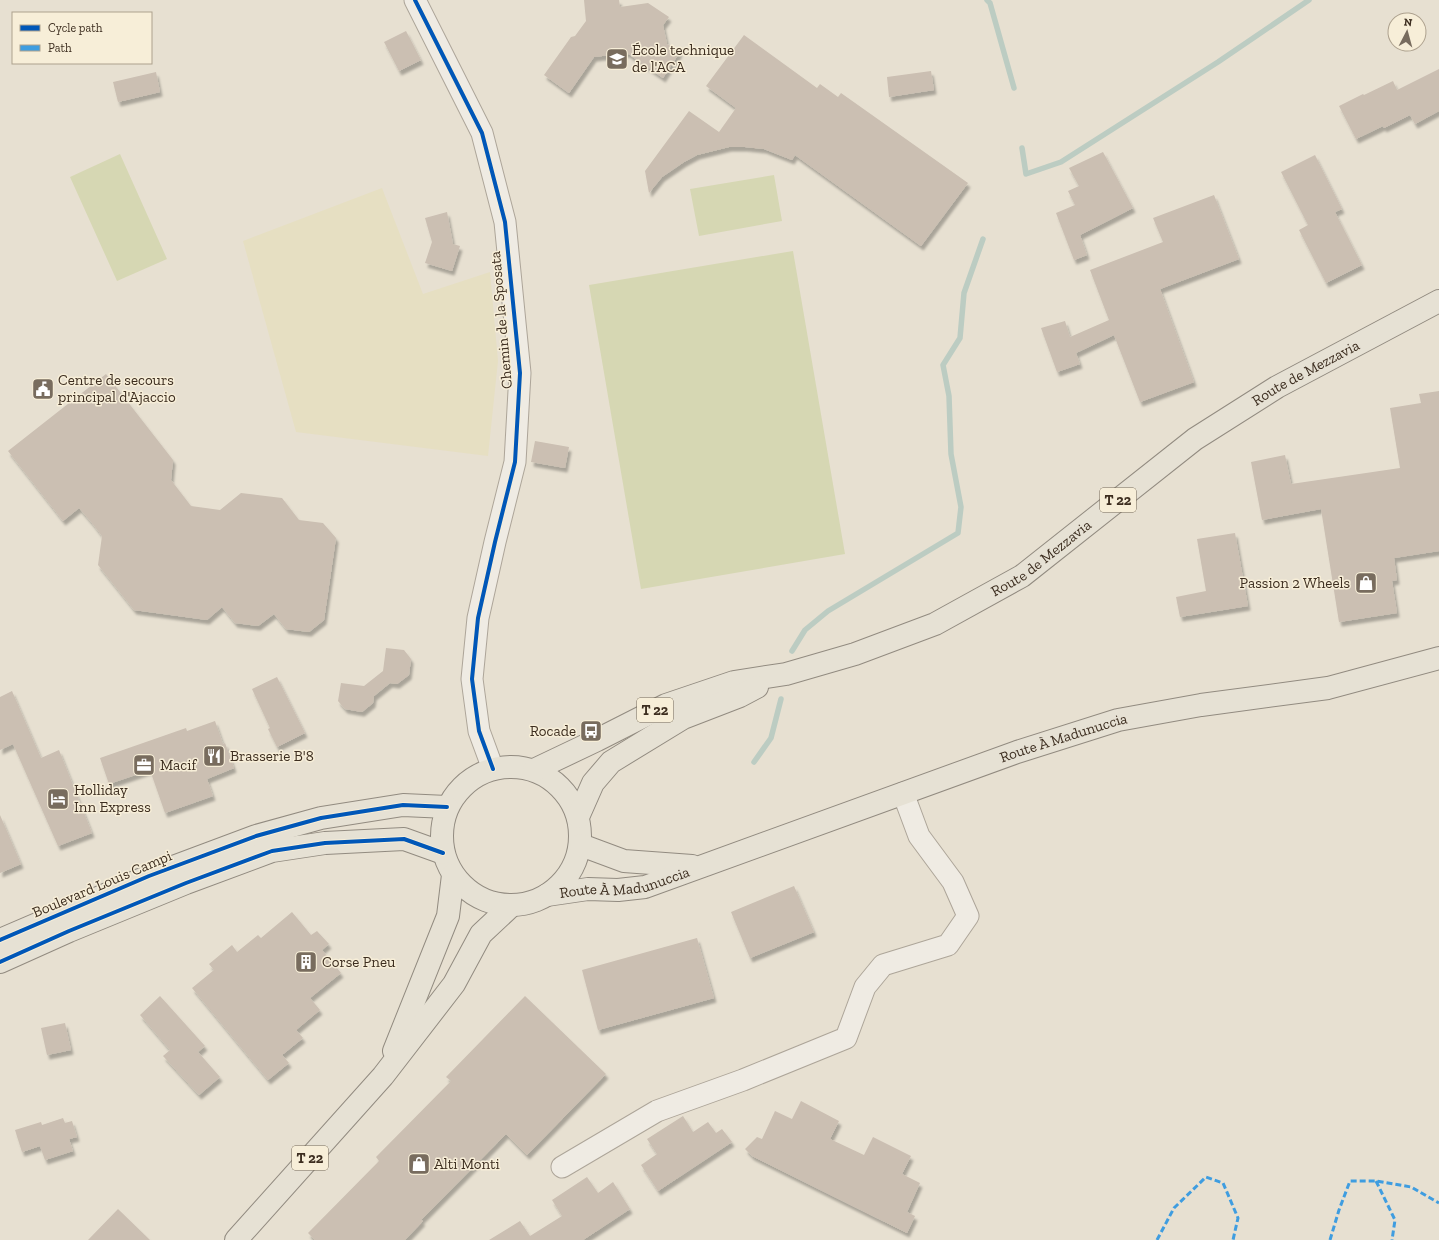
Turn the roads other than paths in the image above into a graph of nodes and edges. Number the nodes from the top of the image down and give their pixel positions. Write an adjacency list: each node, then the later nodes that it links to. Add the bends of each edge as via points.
1 (415, 0): 5 (street, Chemin de la Sposata, via 482,133 505,222 520,373 515,462 478,618 472,679 479,731)
2 (1439, 301): 4 (main road, Route de Mezzavia / T 22, via 1277,388 1195,439 1022,576 935,624 855,654)
3 (1439, 658): 7 (main road, Route À Madunuccia, via 1328,688 1201,705 1118,720 1017,752)
4 (786, 674): 6 (main road, Route de Mezzavia / T 22, via 734,682 666,705); 9 (main road, Route de Mezzavia / T 22, via 740,696 683,718 611,762 594,783)
5 (493, 768): 6 (main road, via 513,766); 8 (main road, via 474,777 458,790)
6 (534, 770): 9 (main road, via 549,777 562,788 572,801)
7 (903, 793): 12 (main road, Route À Madunuccia); 19 (street, via 919,836 953,882 968,916 948,944 883,965 865,987 846,1038 744,1080 658,1111)
8 (447, 807): 11 (main road, via 441,837); 16 (main road, Boulevard Louis Campi, via 403,805 336,815 256,836 149,876)
9 (578, 817): 10 (main road, via 581,830)
10 (580, 845): 12 (main road, Route À Madunuccia, via 624,861); 14 (main road, via 575,864 564,882)
11 (443, 853): 13 (main road); 17 (main road, Boulevard Louis Campi, via 404,839 325,842 272,852 186,883)
12 (701, 867): 14 (main road, Route À Madunuccia, via 645,887 618,890 588,889)
13 (454, 875): 15 (main road, via 477,897); 18 (main road, T 22, via 448,916)
14 (548, 895): 15 (main road, via 533,902)
15 (512, 906): 18 (main road, T 22, via 481,934 454,984)
16 (0, 940)
17 (0, 962)
18 (383, 1076): 20 (main road, T 22)
19 (562, 1167)
20 (236, 1240)

